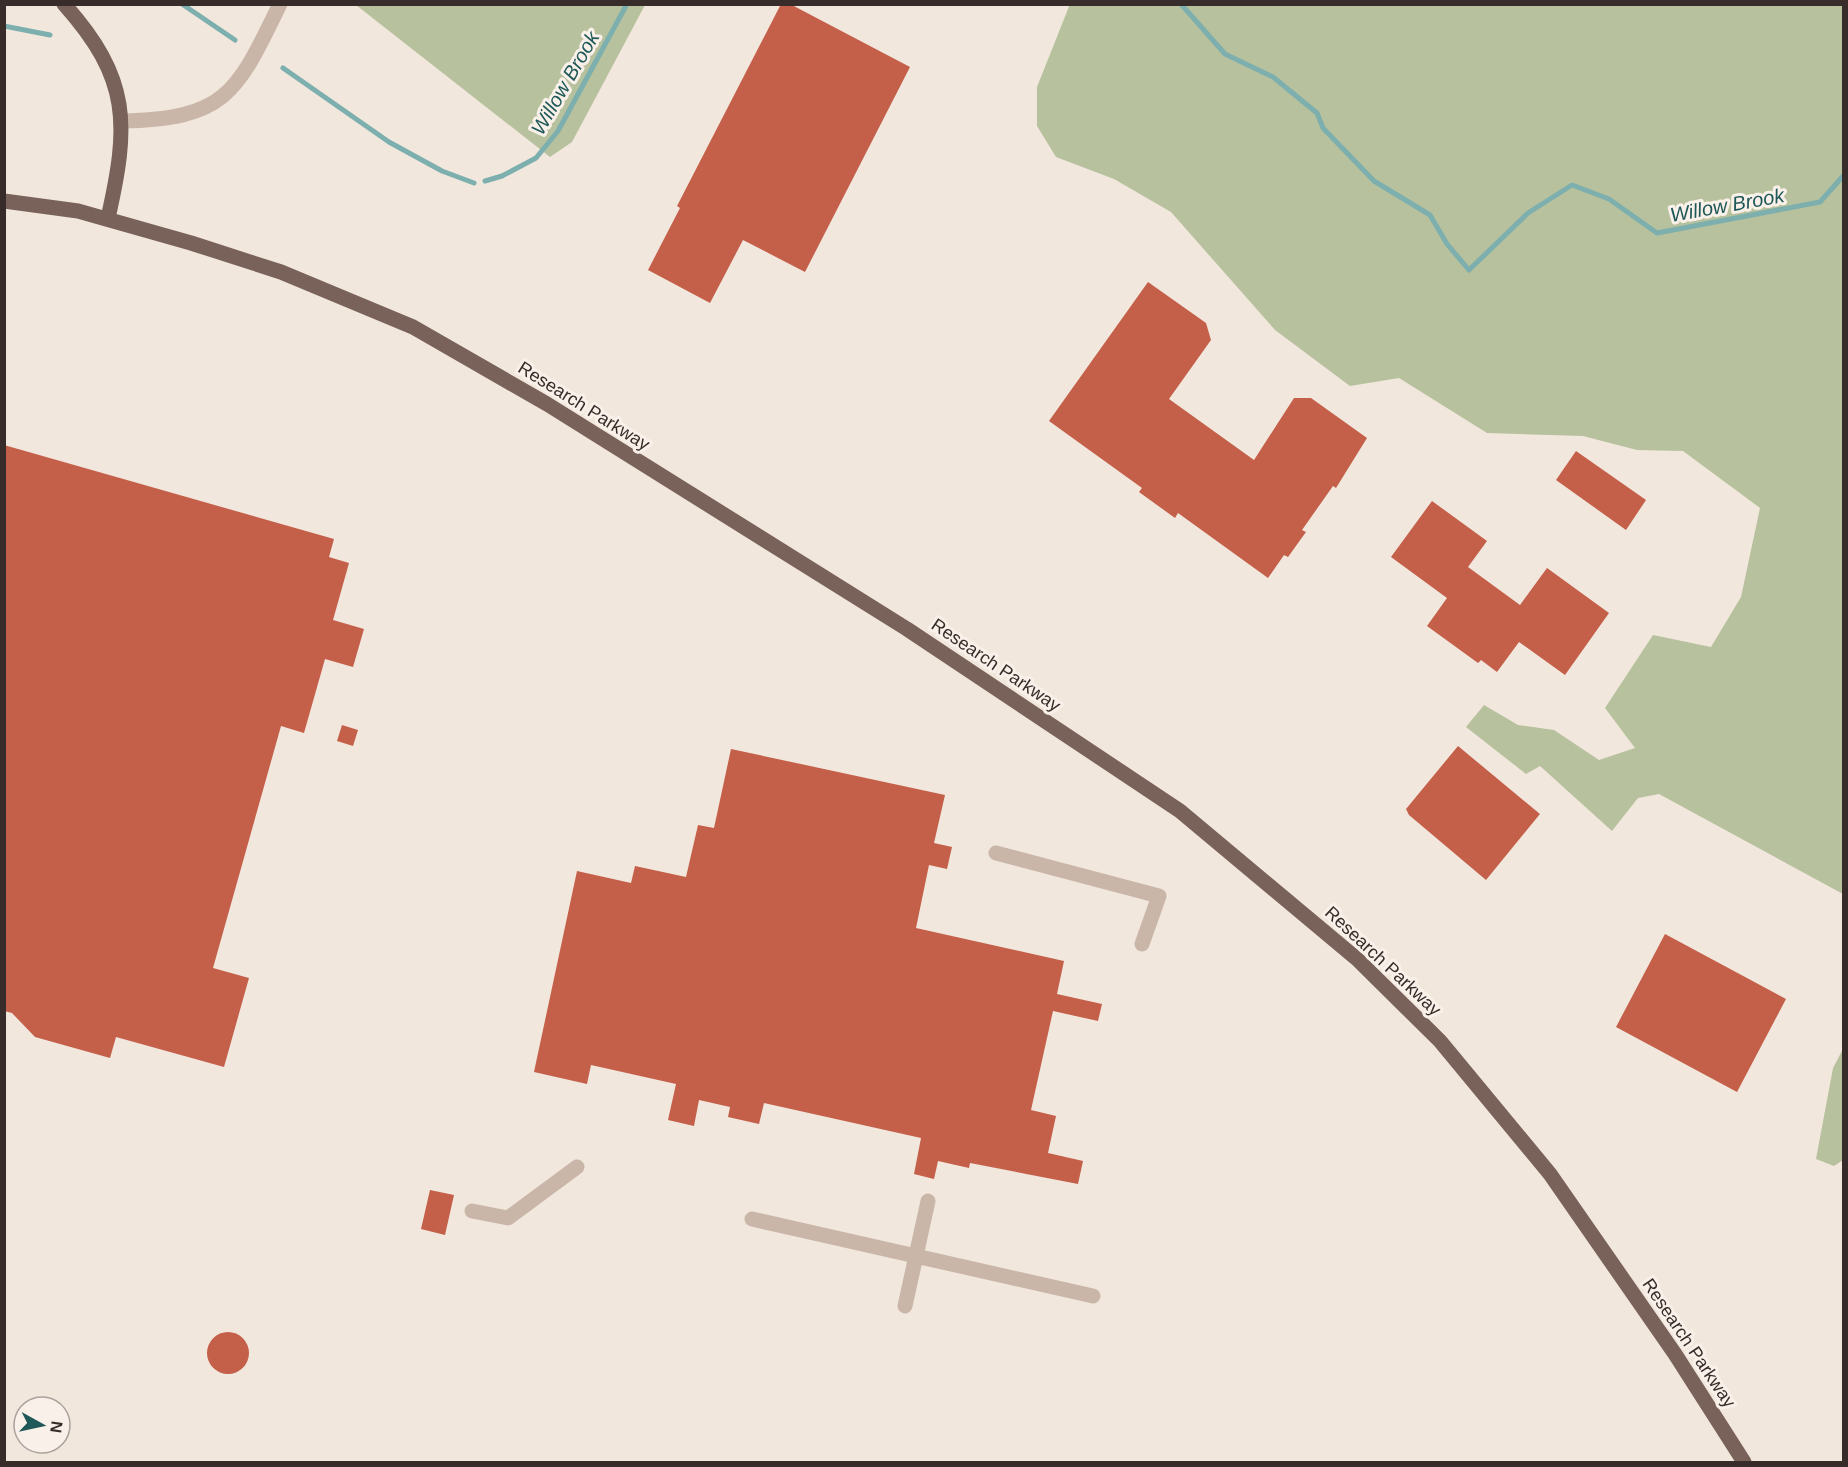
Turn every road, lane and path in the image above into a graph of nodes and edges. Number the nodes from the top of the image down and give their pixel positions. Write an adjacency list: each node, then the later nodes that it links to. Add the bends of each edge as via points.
1 (64, 4): 3 (main road, via 106,61)
2 (280, 4): 3 (street, via 246,70 221,98 178,118)
3 (122, 121): 5 (main road, via 120,158)
4 (4, 201): 5 (main road, Research Parkway)
5 (108, 218): 15 (main road, Research Parkway, via 281,272 413,327 547,404 907,629 1180,812 1357,959 1440,1041 1550,1174)
6 (996, 853): 7 (street, via 1159,896)
7 (1142, 944)
8 (577, 1167): 10 (street, via 508,1218)
9 (928, 1201): 12 (street)
10 (472, 1212)
11 (752, 1219): 12 (street)
12 (916, 1256): 13 (street); 14 (street)
13 (1093, 1296)
14 (905, 1306)
15 (1744, 1462)

